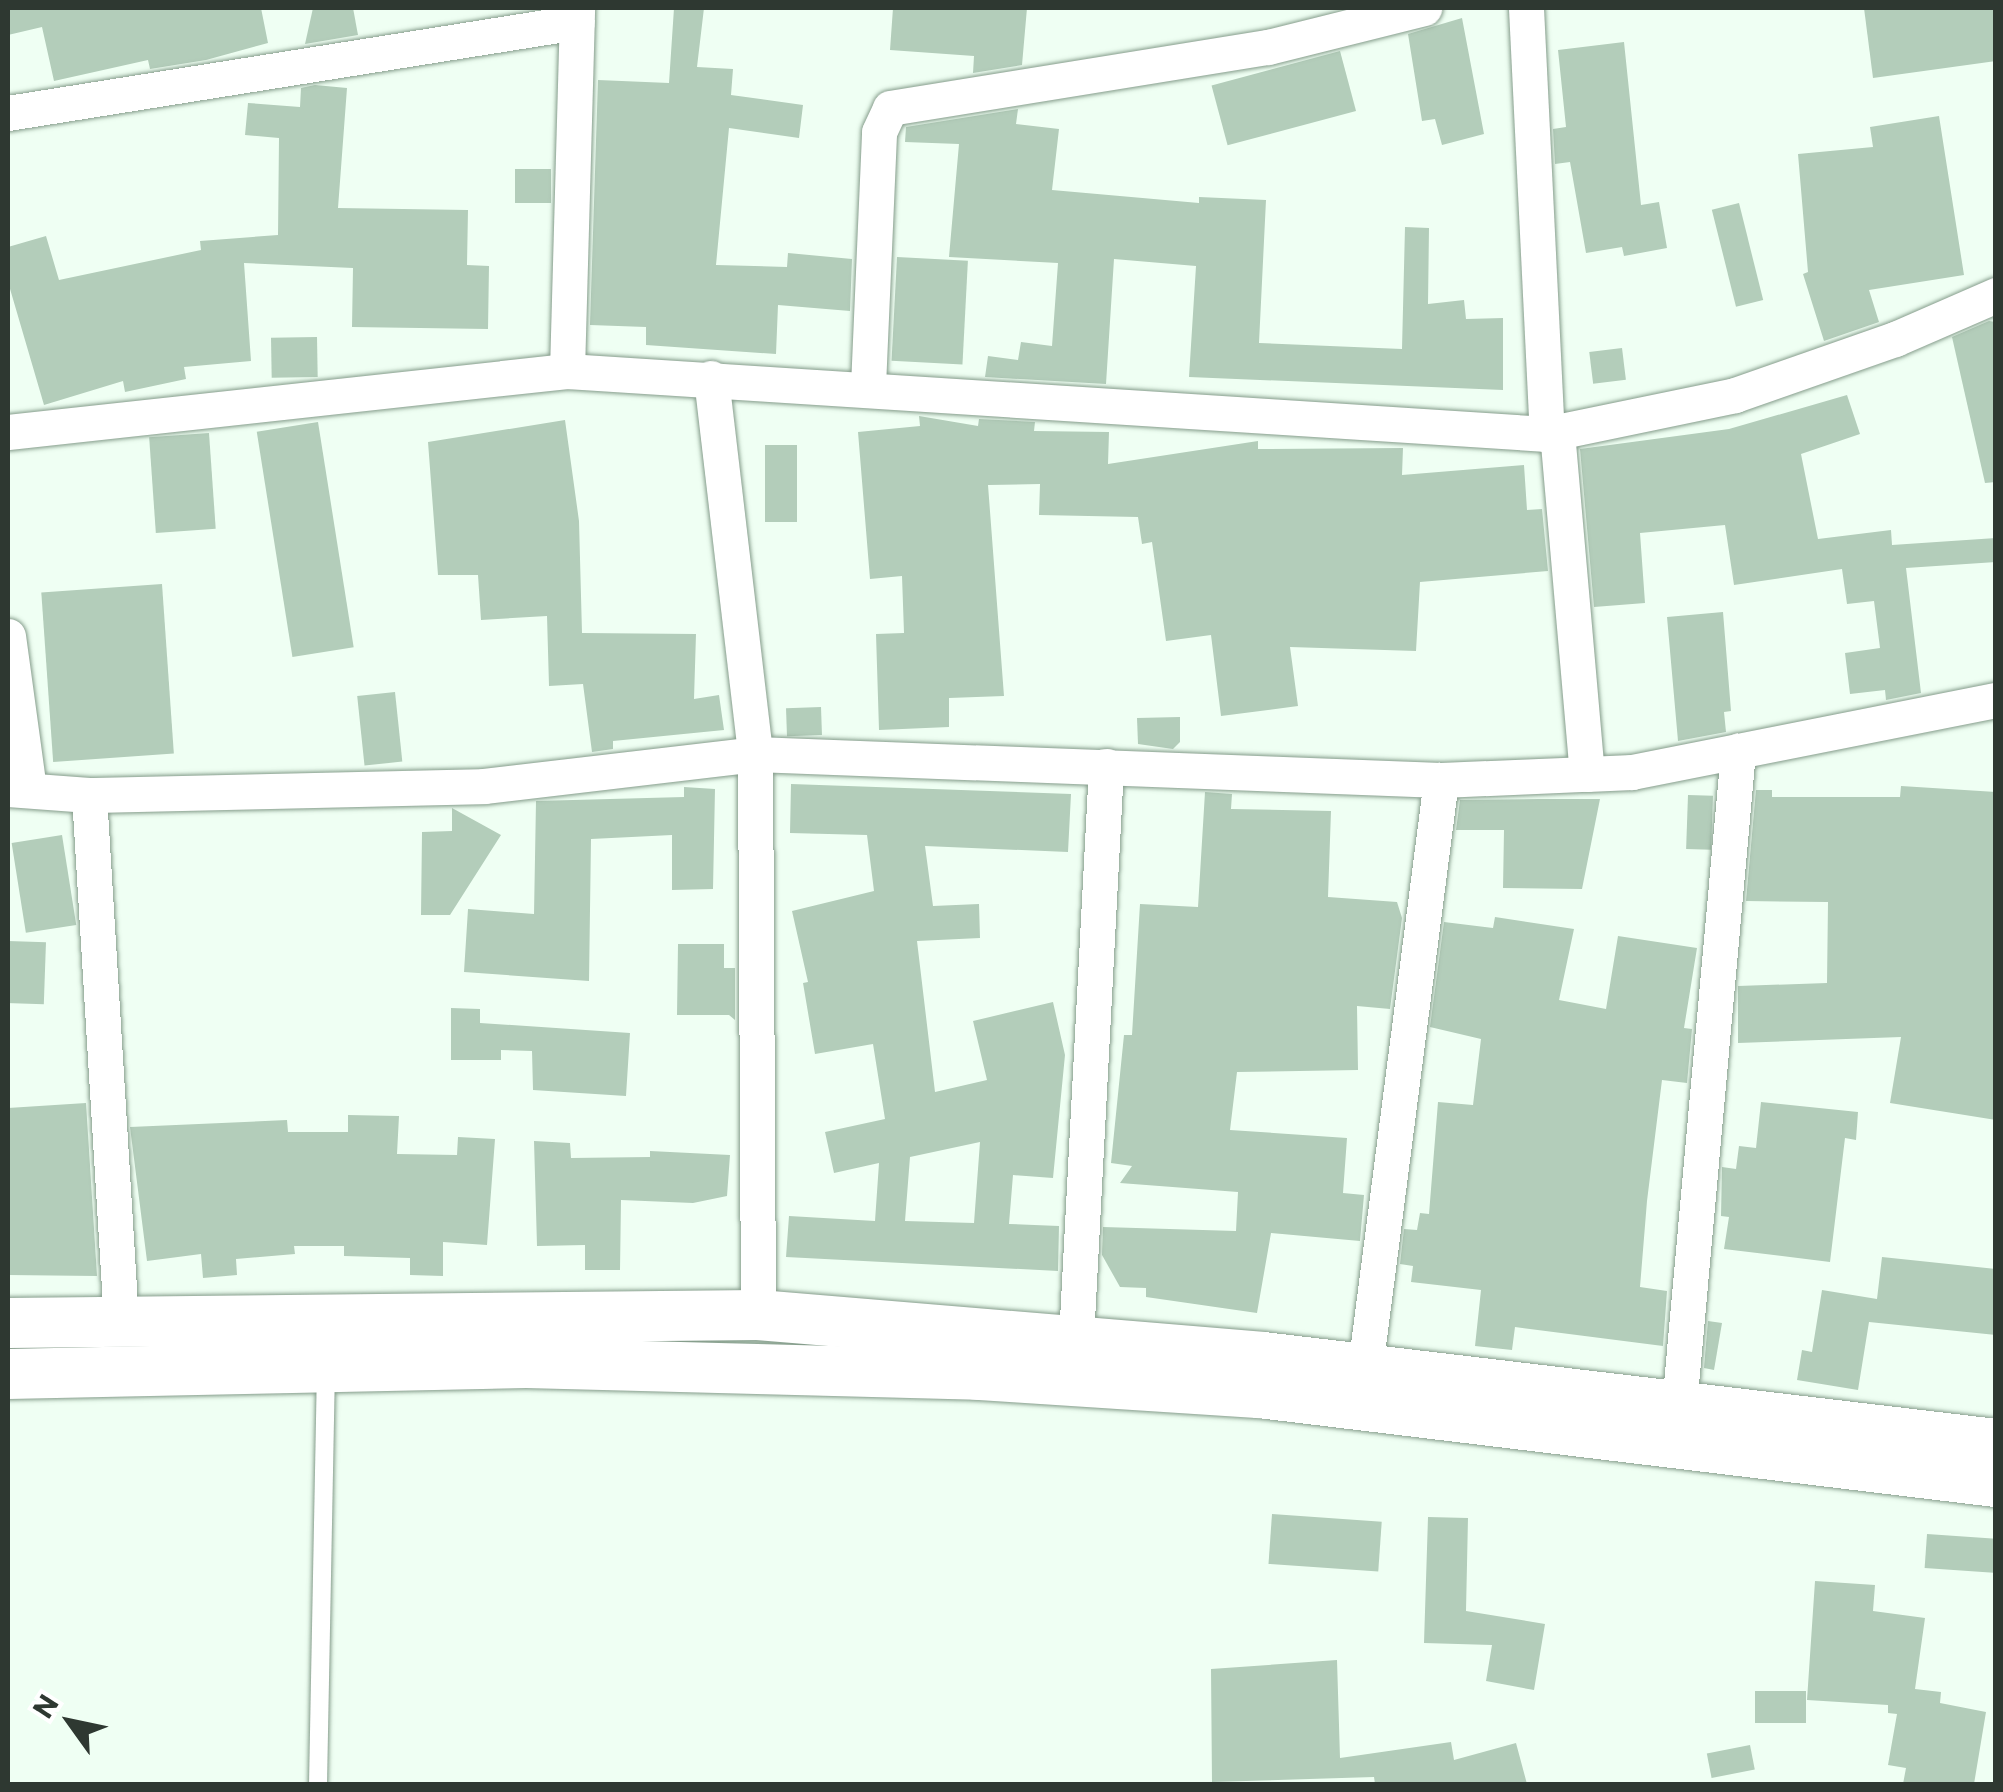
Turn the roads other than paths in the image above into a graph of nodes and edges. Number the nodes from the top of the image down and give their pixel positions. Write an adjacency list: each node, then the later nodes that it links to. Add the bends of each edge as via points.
1 (1424, 8): 8 (street, via 1268,48 890,108 879,132)
2 (1526, 8): 10 (street)
3 (577, 15): 4 (street); 6 (street)
4 (8, 113)
5 (1996, 295): 10 (street, via 1736,395)
6 (568, 371): 7 (street); 9 (street)
7 (711, 378): 8 (street); 14 (street)
8 (868, 386): 10 (street, via 1085,407)
9 (8, 432)
10 (1552, 433): 16 (street)
11 (8, 636): 18 (street)
12 (1996, 700): 13 (street)
13 (1738, 751): 16 (street); 27 (street)
14 (755, 754): 15 (street); 19 (street, via 484,786); 20 (street)
15 (1106, 766): 17 (street); 23 (street)
16 (1587, 774): 17 (street)
17 (1440, 780): 25 (street)
18 (18, 790): 19 (street)
19 (90, 795): 21 (street)
20 (758, 1315): 21 (main road); 23 (main road)
21 (121, 1320): 22 (main road)
22 (8, 1323)
23 (1076, 1339): 25 (main road)
24 (326, 1367): 26 (main road); 29 (main road, via 756,1366 1259,1393); 30 (lane)
25 (1364, 1368): 27 (main road)
26 (8, 1374)
27 (1679, 1406): 28 (main road)
28 (1996, 1444)
29 (1996, 1482)
30 (318, 1784)

